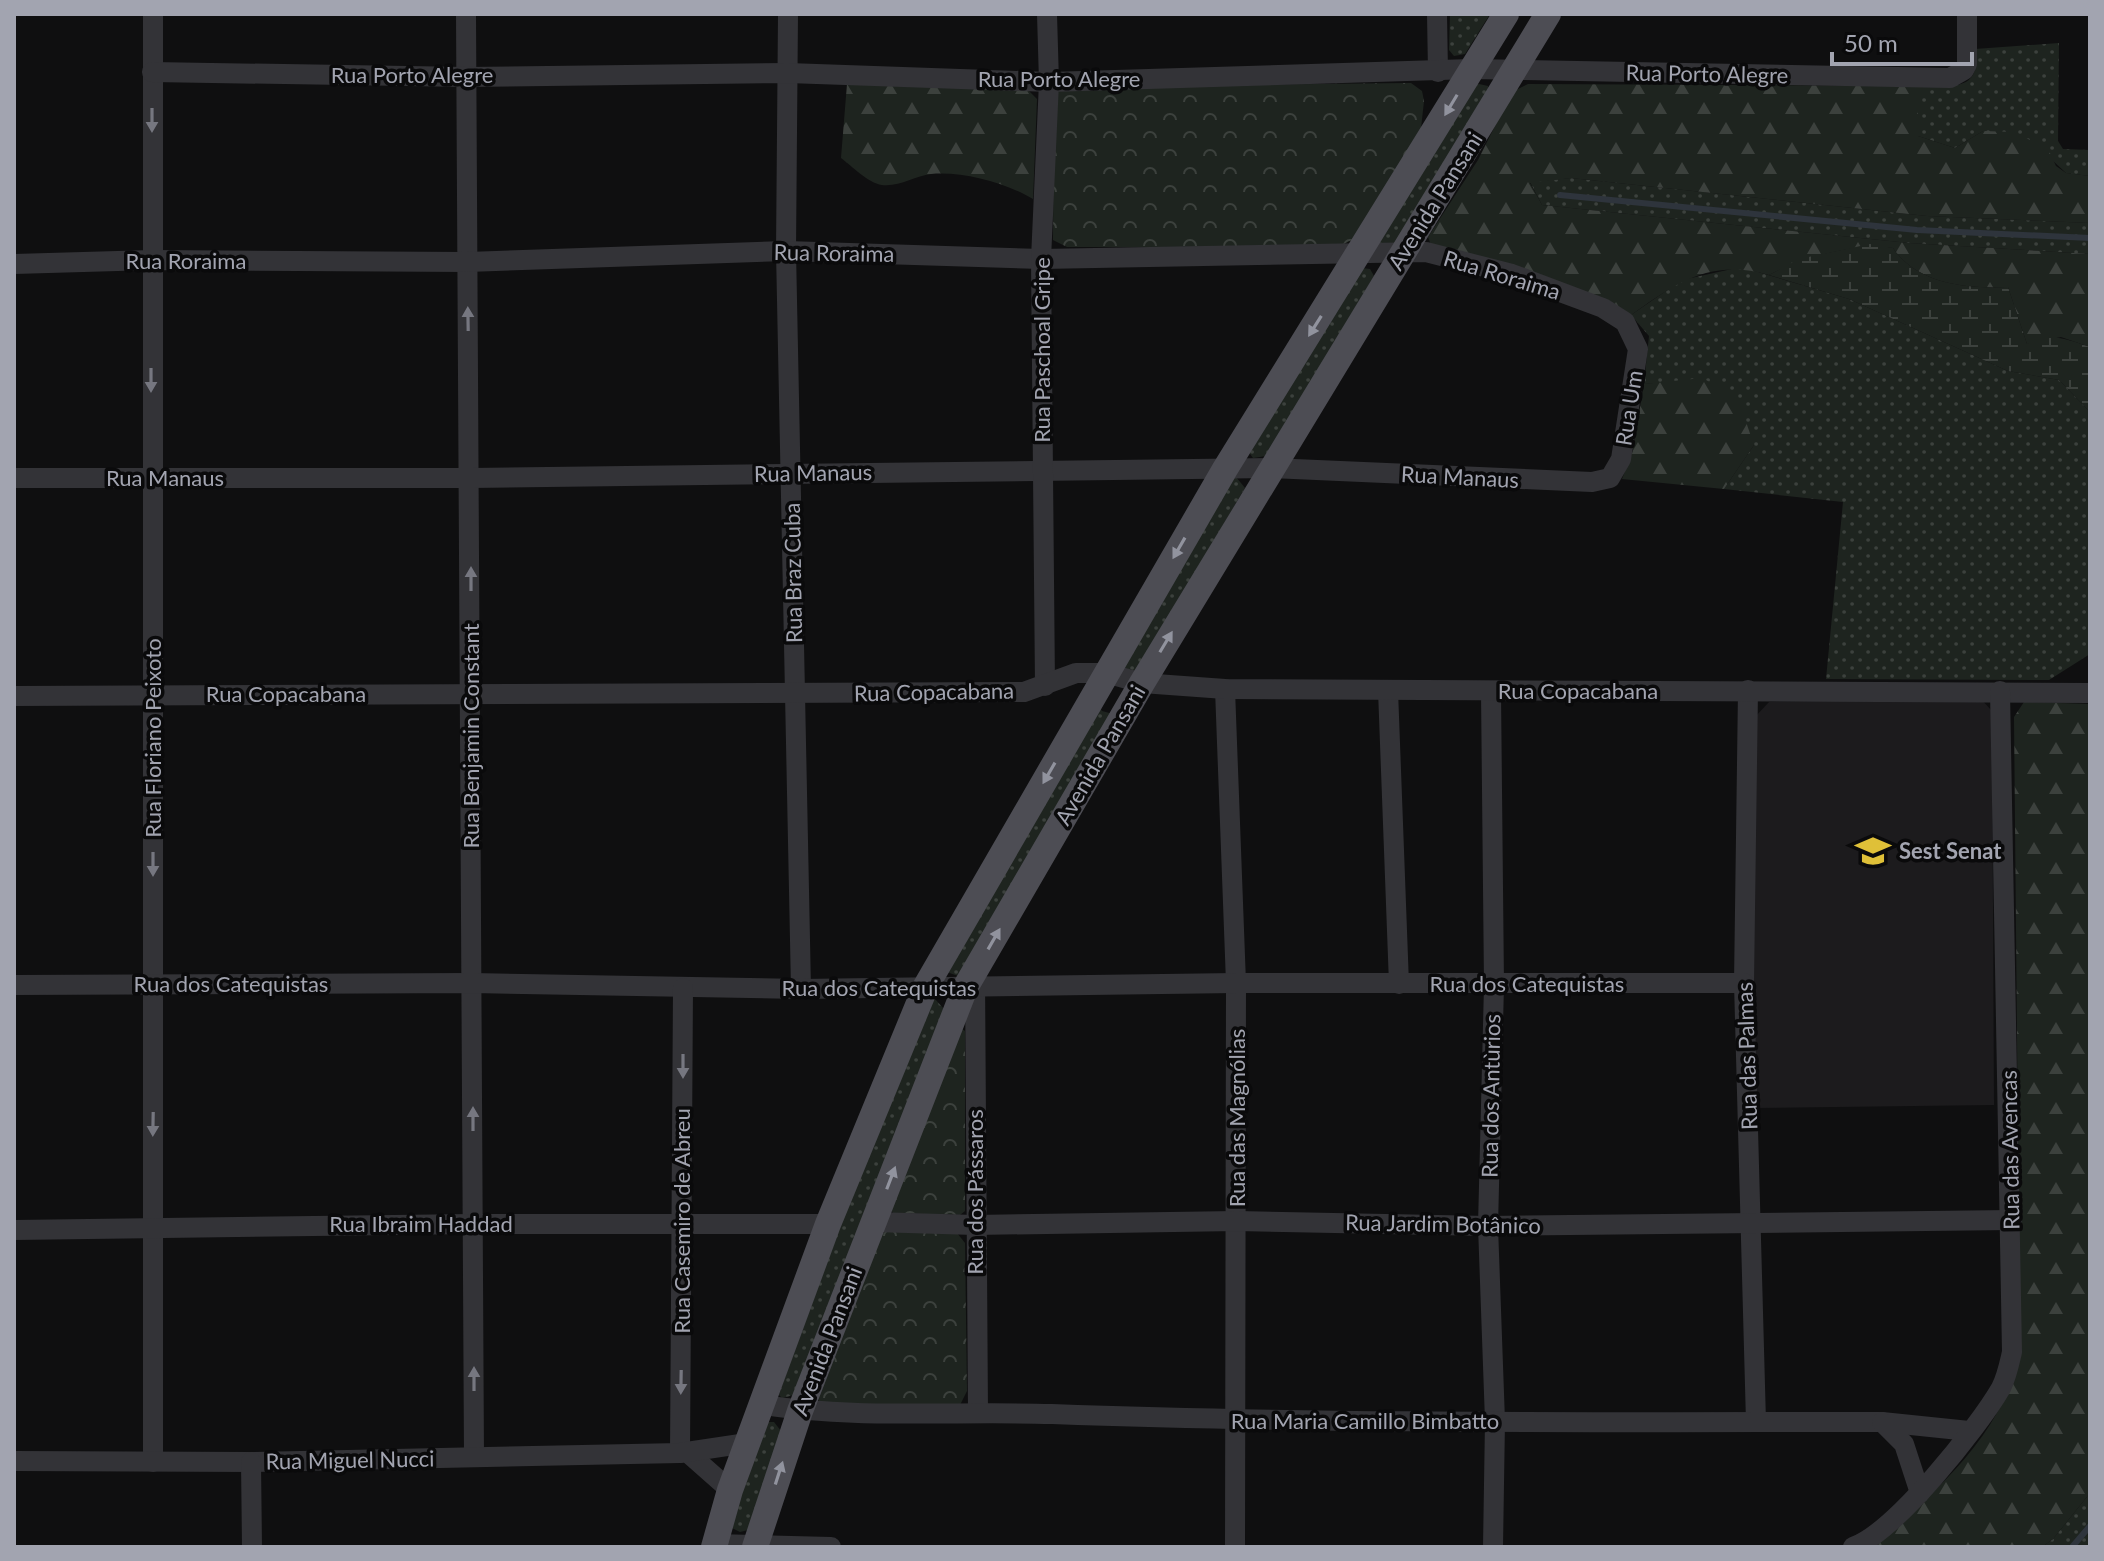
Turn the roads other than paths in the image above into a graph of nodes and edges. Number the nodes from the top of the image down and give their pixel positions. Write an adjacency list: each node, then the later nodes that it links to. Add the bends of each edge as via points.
1 (153, 14): 11 (street, Rua Floriano Peixoto)
2 (466, 14): 14 (street, Rua Benjamin Constant)
3 (788, 14): 13 (street, Rua Braz Cuba)
4 (1047, 14): 15 (street, Rua Paschoal Gripe)
5 (1437, 14): 12 (street)
6 (1506, 14): 9 (main road, Avenida Pansani)
7 (1548, 14): 10 (main road, Avenida Pansani)
8 (1967, 14): 10 (street, Rua Porto Alegre, via 1964,70 1950,78)
9 (1472, 69): 10 (street, Rua Porto Alegre); 12 (street, Rua Porto Alegre); 18 (main road, Avenida Pansani, one-way to 18)
10 (1516, 70): 17 (main road, Avenida Pansani)
11 (152, 72): 14 (street, Rua Porto Alegre); 20 (street, Rua Floriano Peixoto, one-way to 20)
12 (1438, 72): 15 (street, Rua Porto Alegre)
13 (788, 73): 14 (street, Rua Porto Alegre); 15 (street, Rua Porto Alegre); 16 (street, Rua Braz Cuba)
14 (467, 77): 21 (street, Rua Benjamin Constant)
15 (1049, 82): 19 (street, Rua Paschoal Gripe)
16 (786, 251): 19 (street, Rua Roraima); 21 (street, Rua Roraima); 27 (street, Rua Braz Cuba)
17 (1402, 253): 18 (street, Rua Roraima); 23 (street, Rua Roraima, via 1426,252 1512,274 1603,308); 24 (main road, Avenida Pansani)
18 (1360, 254): 19 (street, Rua Roraima); 25 (main road, Avenida Pansani, one-way to 25)
19 (1041, 259): 26 (street, Rua Paschoal Gripe)
20 (152, 260): 21 (street, Rua Roraima); 22 (street, Rua Roraima); 28 (street, Rua Floriano Peixoto, one-way to 28)
21 (467, 262): 30 (street, Rua Benjamin Constant, one-way to 21)
22 (14, 264)
23 (1634, 335): 31 (street, Rua Um, via 1634,384 1621,459)
24 (1271, 468): 25 (street, Rua Manaus); 31 (street, Rua Manaus, via 1592,482); 33 (main road, Avenida Pansani, one-way to 24)
25 (1225, 469): 26 (street, Rua Manaus); 32 (main road, Avenida Pansani, one-way to 32)
26 (1043, 472): 27 (street, Rua Manaus); 34 (street, Rua Paschoal Gripe)
27 (793, 473): 30 (street, Rua Manaus); 41 (street, Rua Braz Cuba)
28 (151, 477): 29 (street, Rua Manaus); 30 (street, Rua Manaus); 43 (street, Rua Floriano Peixoto)
29 (14, 478)
30 (471, 478): 39 (street, Rua Benjamin Constant, one-way to 30)
31 (1610, 478)
32 (1106, 673): 33 (street, Rua Copacabana); 34 (street, Rua Copacabana, via 1076,673); 53 (main road, Avenida Pansani, one-way to 53)
33 (1142, 683): 35 (street, Rua Copacabana); 45 (main road, Avenida Pansani, one-way to 33)
34 (1045, 686): 41 (street, Rua Copacabana, via 1024,692)
35 (1225, 689): 36 (street, Rua Copacabana); 47 (street, Rua das Magnólias)
36 (1388, 690): 40 (street, Rua Copacabana); 50 (street)
37 (1748, 690): 38 (street, Rua Copacabana); 40 (street, Rua Copacabana); 48 (street, Rua das Palmas)
38 (2000, 691): 42 (street, Rua Copacabana); 56 (street, Rua das Avencas)
39 (471, 692): 41 (street, Rua Copacabana); 43 (street, Rua Copacabana); 46 (street, Rua Benjamin Constant)
40 (1491, 692): 52 (street, Rua dos Antùrios)
41 (795, 693): 55 (street, Rua Braz Cuba)
42 (2090, 693)
43 (153, 695): 44 (street, Rua Copacabana); 49 (street, Rua Floriano Peixoto, one-way to 49)
44 (14, 696)
45 (972, 982): 47 (street, Rua dos Catequistas); 53 (street, Rua dos Catequistas); 58 (main road, Avenida Pansani, one-way to 45); 62 (street, Rua dos Pássaros)
46 (472, 983): 49 (street, Rua dos Catequistas); 54 (street, Rua dos Catequistas); 59 (street, Rua Benjamin Constant, one-way to 46)
47 (1236, 983): 50 (street, Rua dos Catequistas); 57 (street, Rua das Magnólias)
48 (1744, 983): 52 (street, Rua dos Catequistas); 63 (street, Rua das Palmas)
49 (154, 984): 51 (street, Rua dos Catequistas); 64 (street, Rua Floriano Peixoto, one-way to 64)
50 (1399, 984): 52 (street, Rua dos Catequistas)
51 (14, 985)
52 (1494, 985): 65 (street, Rua dos Antùrios)
53 (926, 986): 55 (street, Rua dos Catequistas); 61 (main road, Avenida Pansani)
54 (683, 988): 55 (street, Rua dos Catequistas); 60 (street, Rua Casemiro de Abreu, one-way to 60)
55 (801, 989)
56 (2012, 1220): 63 (street, Rua Jardim Botânico); 74 (street, Rua das Avencas, via 2008,1373)
57 (1237, 1221): 62 (street, Rua Jardim Botânico); 65 (street, Rua Jardim Botânico); 70 (street, Rua das Magnólias)
58 (874, 1222): 62 (street, Rua Jardim Botânico); 68 (main road, Avenida Pansani)
59 (473, 1224): 60 (street, Rua Ibraim Haddad); 64 (street, Rua Ibraim Haddad); 77 (street, Rua Benjamin Constant, one-way to 59)
60 (682, 1224): 61 (street, Rua Ibraim Haddad); 76 (street, Rua Casemiro de Abreu, one-way to 76)
61 (828, 1224): 67 (main road, Avenida Pansani)
62 (975, 1225): 69 (street, Rua dos Pássaros)
63 (1752, 1225): 65 (street, Rua Jardim Botânico); 72 (street, Rua das Palmas)
64 (152, 1226): 66 (street, Rua Ibraim Haddad); 79 (street, Rua Floriano Peixoto)
65 (1488, 1226): 71 (street, Rua dos Antùrios)
66 (14, 1230)
67 (762, 1405): 68 (street, Rua Maria Camillo Bimbatto); 75 (main road, Avenida Pansani)
68 (800, 1411): 69 (street, Rua Maria Camillo Bimbatto); 84 (main road, Avenida Pansani, one-way to 68)
69 (978, 1412): 70 (street, Rua Maria Camillo Bimbatto)
70 (1233, 1421): 71 (street, Rua Maria Camillo Bimbatto); 87 (street, Rua das Magnólias)
71 (1495, 1421): 72 (street, Rua Maria Camillo Bimbatto); 88 (street, Rua dos Antùrios)
72 (1756, 1422): 73 (street, Rua Maria Camillo Bimbatto)
73 (1882, 1422): 74 (street, Rua Maria Camillo Bimbatto); 82 (street, via 1904,1444)
74 (1969, 1431): 82 (street, Rua das Avencas)
75 (747, 1443): 76 (street, Rua Miguel Nucci); 81 (main road, Avenida Pansani)
76 (683, 1453): 77 (street, Rua Miguel Nucci); 81 (street)
77 (474, 1457): 80 (street, Rua Miguel Nucci)
78 (14, 1461): 79 (street, Rua Miguel Nucci)
79 (153, 1462): 80 (street, Rua Miguel Nucci)
80 (251, 1462): 85 (street)
81 (730, 1490): 83 (main road, Avenida Pansani)
82 (1920, 1493): 89 (street, Rua das Avencas)
83 (714, 1546): 84 (street)
84 (755, 1546): 86 (street)
85 (252, 1547)
86 (831, 1547)
87 (1235, 1547)
88 (1493, 1547)
89 (1853, 1547)

